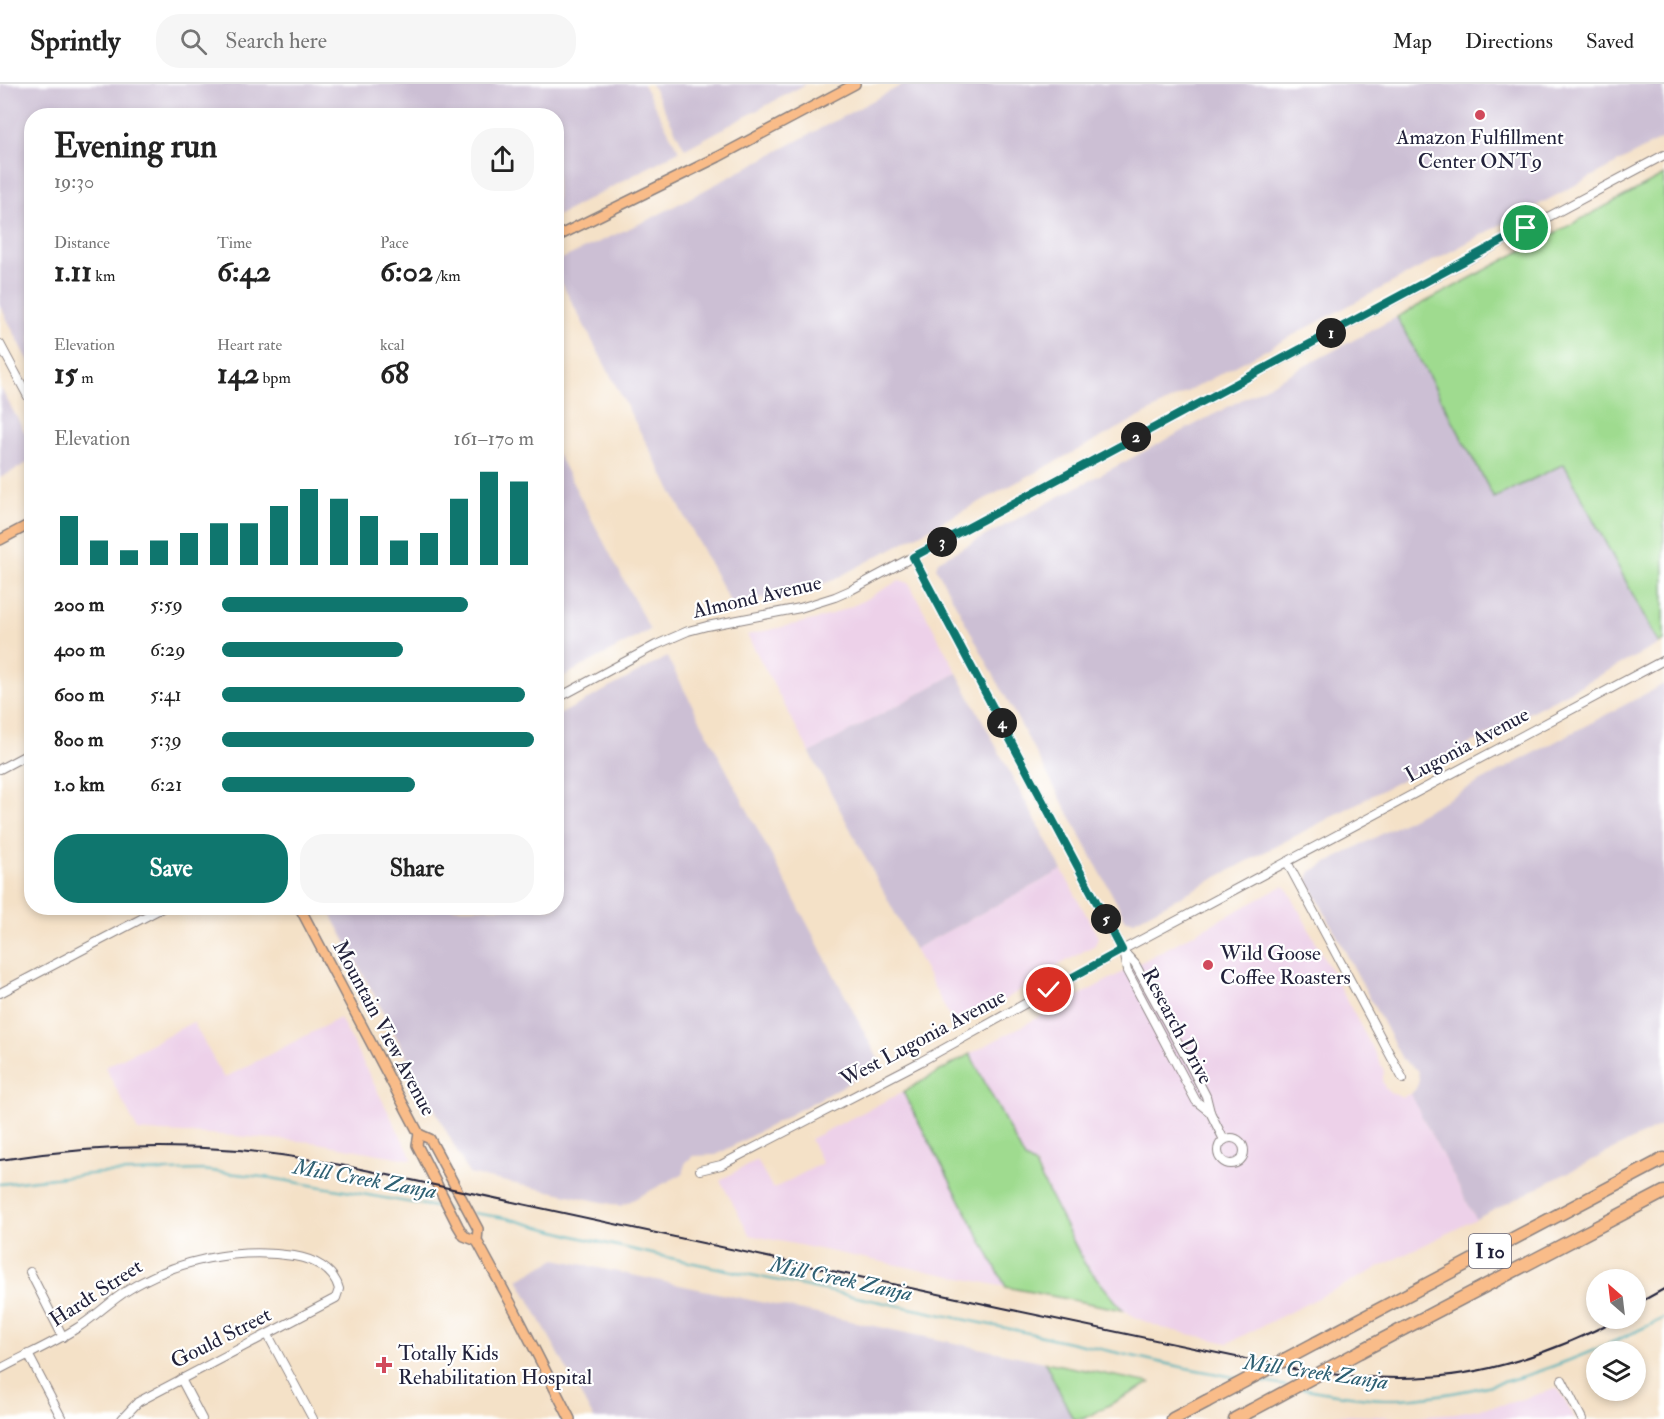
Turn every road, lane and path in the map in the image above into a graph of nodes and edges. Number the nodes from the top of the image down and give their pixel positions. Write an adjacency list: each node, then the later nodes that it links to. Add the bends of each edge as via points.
1 (855, 84): 3 (main road)
2 (1664, 154): 8 (street, Almond Avenue)
3 (564, 233)
4 (0, 344): 5 (street)
5 (24, 389)
6 (24, 527): 7 (main road)
7 (0, 540)
8 (913, 557): 10 (street, Almond Avenue, via 818,603 673,637); 16 (street, Research Drive)
9 (1664, 660): 13 (street, Lugonia Avenue)
10 (564, 695)
11 (24, 756): 12 (street)
12 (0, 769)
13 (1287, 862): 16 (street, West Lugonia Avenue); 18 (street)
14 (149, 915): 17 (street)
15 (304, 915): 20 (main road, Mountain View Avenue)
16 (1122, 950): 19 (street, Research Drive, via 1135,964 1187,1059); 19 (street, Research Drive, via 1127,971 1192,1094); 24 (street, West Lugonia Avenue, via 826,1111 721,1165)
17 (0, 993)
18 (1403, 1079)
19 (1210, 1112): 21 (street, Research Drive)
20 (419, 1134): 28 (main road, Mountain View Avenue, via 430,1139 478,1229); 28 (main road, Mountain View Avenue, via 417,1145 458,1226 464,1236)
21 (1224, 1140)
22 (1664, 1152): 27 (highway)
23 (1664, 1159): 27 (highway, I 10)
24 (700, 1170)
25 (1664, 1192): 29 (highway, I 10)
26 (1664, 1200): 29 (highway)
27 (1585, 1201): 38 (highway, I 10, bridge)
28 (477, 1242): 43 (main road, Mountain View Avenue)
29 (1557, 1249): 46 (highway, I 10, bridge)
30 (30, 1272): 33 (street)
31 (339, 1293): 32 (street, Gould Street); 33 (street, Hardt Street, via 338,1282 328,1271 301,1257 271,1253 215,1257 143,1281)
32 (268, 1335): 36 (street, Gould Street); 42 (street)
33 (63, 1337): 34 (street, Hardt Street)
34 (28, 1354): 35 (street, Hardt Street); 39 (street)
35 (0, 1369)
36 (181, 1379): 40 (street, Gould Street, via 138,1402); 41 (street)
37 (1562, 1380): 47 (street)
38 (1195, 1407): 44 (highway); 45 (highway, I 10)
39 (62, 1419)
40 (122, 1419)
41 (202, 1419)
42 (313, 1419)
43 (570, 1419)
44 (1163, 1419)
45 (1173, 1419)
46 (1235, 1419)
47 (1582, 1419)

